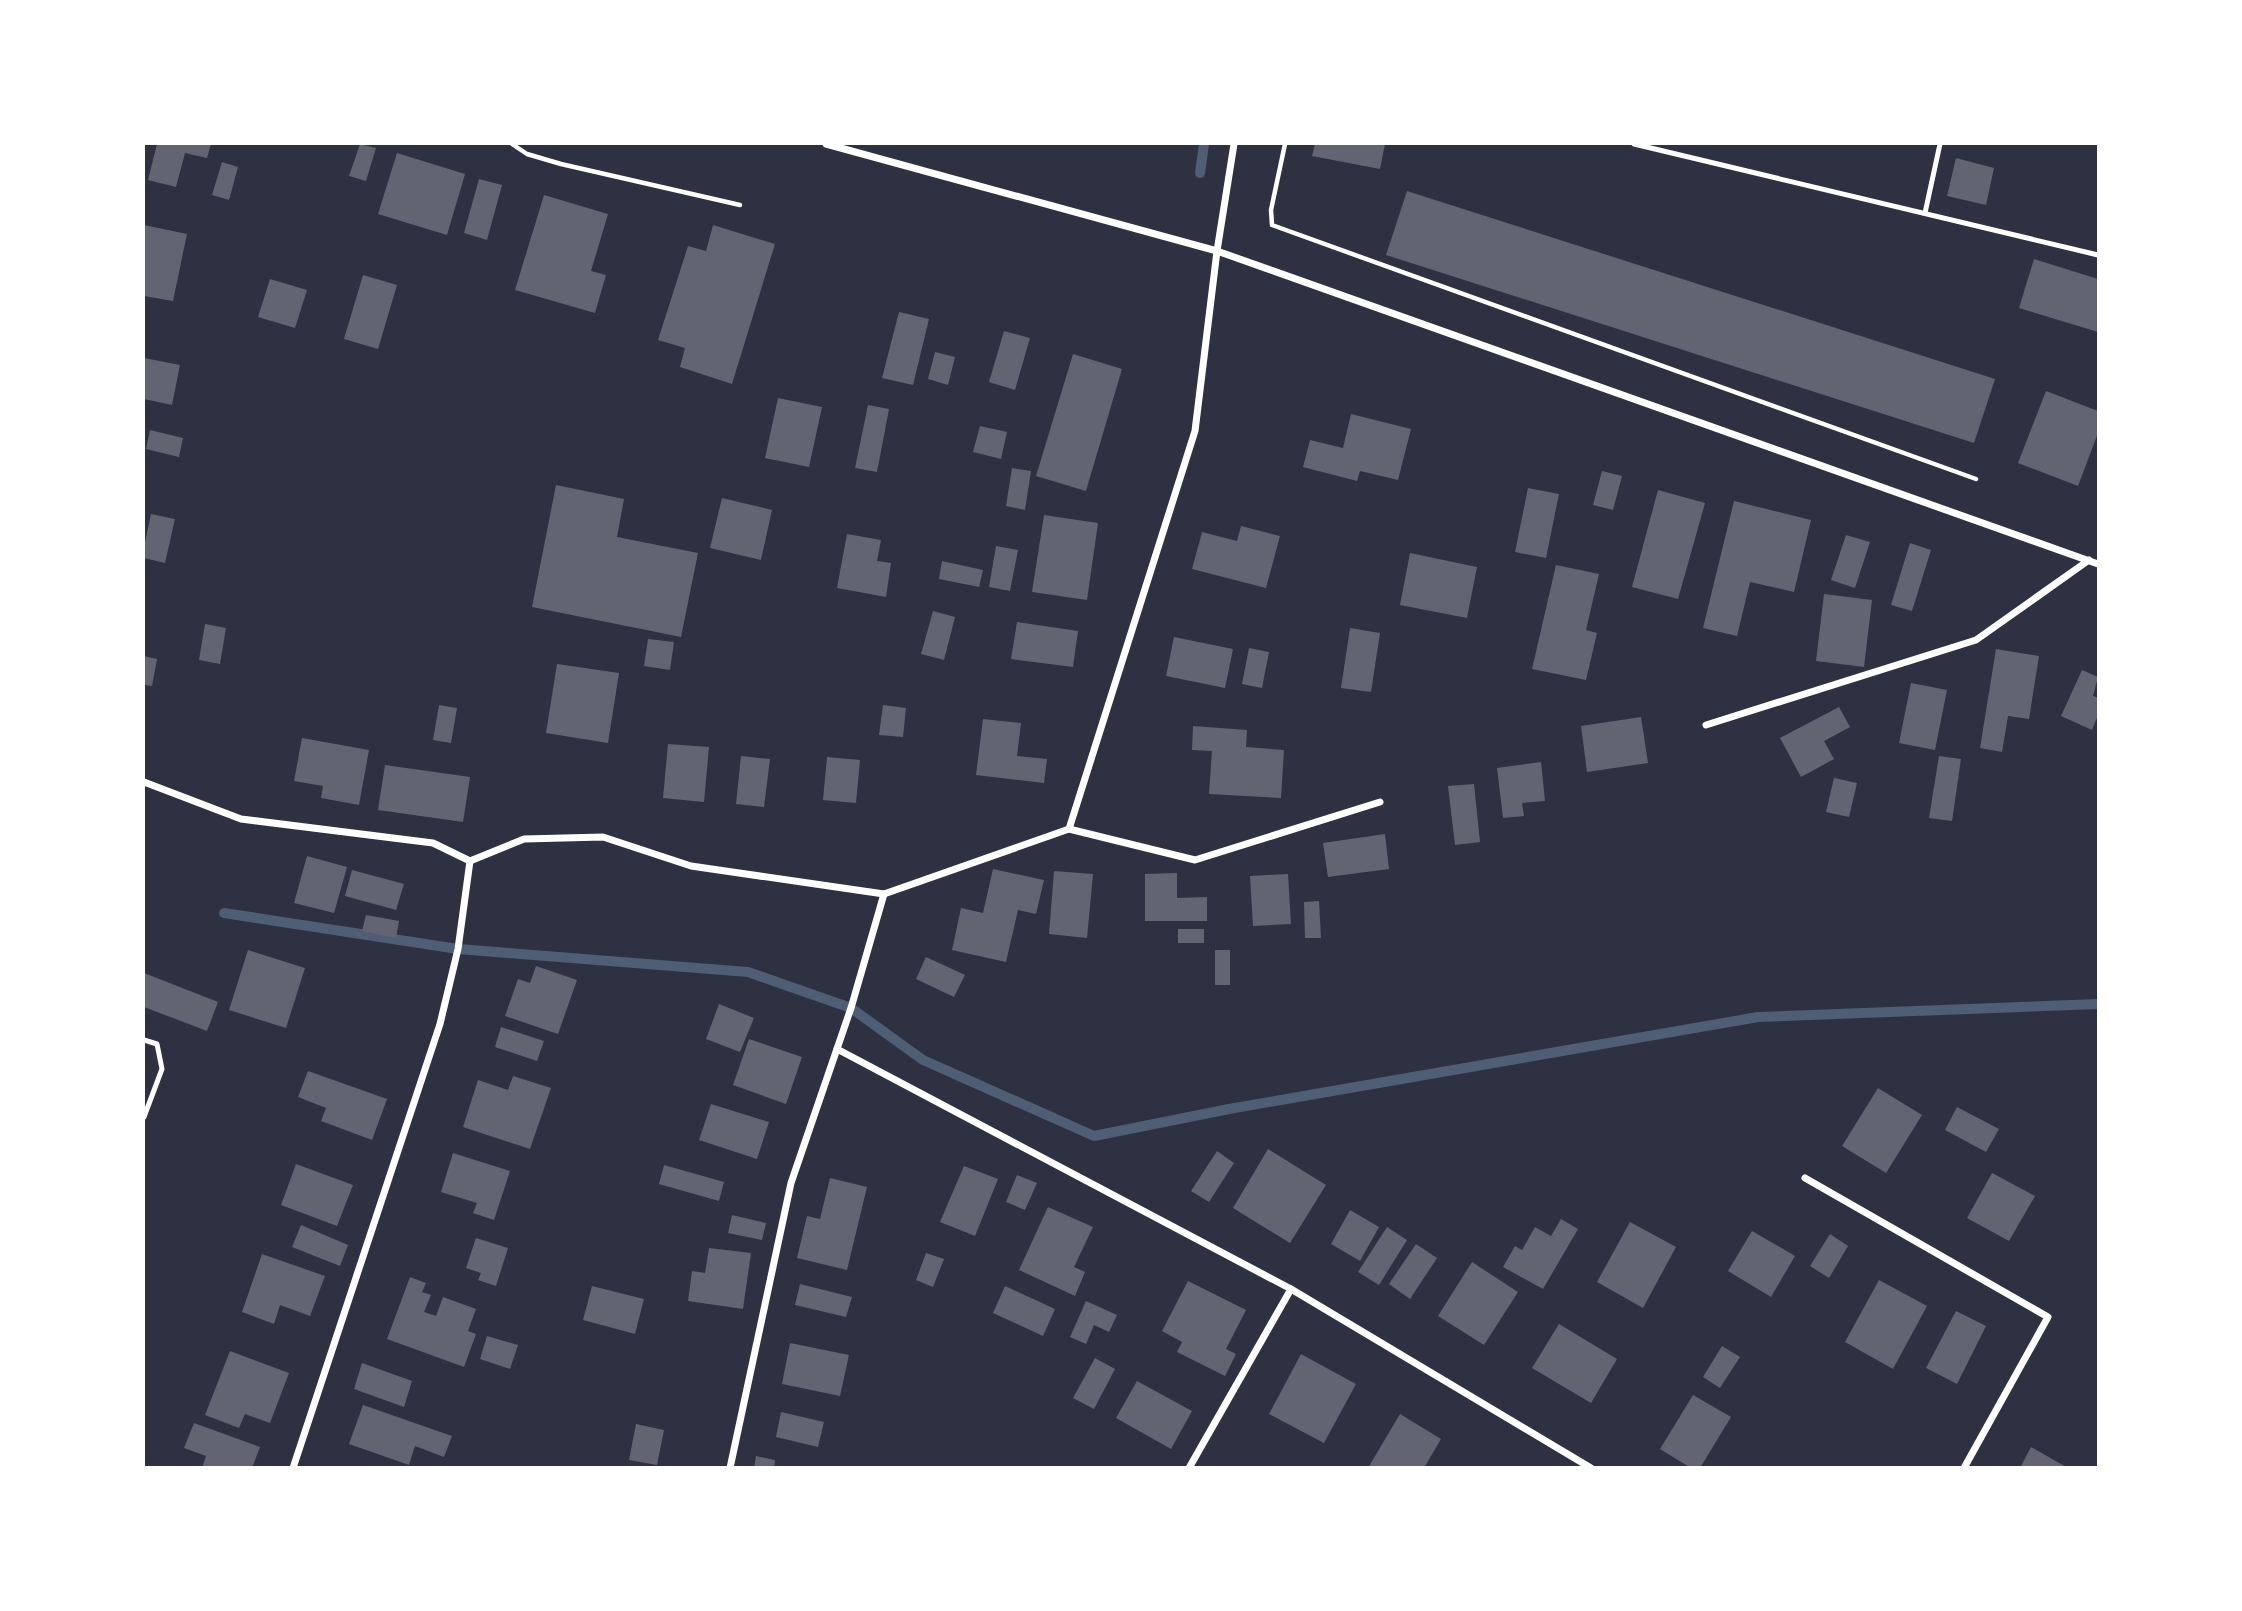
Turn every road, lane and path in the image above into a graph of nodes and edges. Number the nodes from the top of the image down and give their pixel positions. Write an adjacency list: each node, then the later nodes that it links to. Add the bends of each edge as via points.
1 (512, 144): 7 (path, via 527,154 561,164)
2 (825, 144): 9 (street)
3 (1234, 144): 9 (street)
4 (1286, 144): 11 (path, via 1271,210 1272,225)
5 (1634, 144): 8 (lane)
6 (1940, 144): 8 (lane)
7 (740, 205)
8 (1925, 213): 10 (lane)
9 (1217, 251): 12 (street); 17 (street, via 1195,430)
10 (2098, 255)
11 (1976, 479)
12 (2088, 560): 13 (street); 14 (street, via 1976,640)
13 (2098, 564)
14 (1706, 725)
15 (144, 782): 18 (street, via 241,819 433,843)
16 (1380, 802): 17 (street, via 1195,860)
17 (1069, 829): 19 (street)
18 (471, 860): 19 (street, via 524,839 603,837 691,866); 25 (street, via 458,949 440,1024)
19 (884, 894): 21 (street)
20 (144, 1040): 22 (lane, via 157,1044 162,1069)
21 (837, 1049): 24 (street); 26 (street, via 791,1183)
22 (144, 1117)
23 (1805, 1178): 29 (street, via 2048,1317)
24 (1292, 1289): 27 (street); 28 (street)
25 (293, 1468)
26 (730, 1468)
27 (1189, 1468)
28 (1591, 1468)
29 (1964, 1468)

